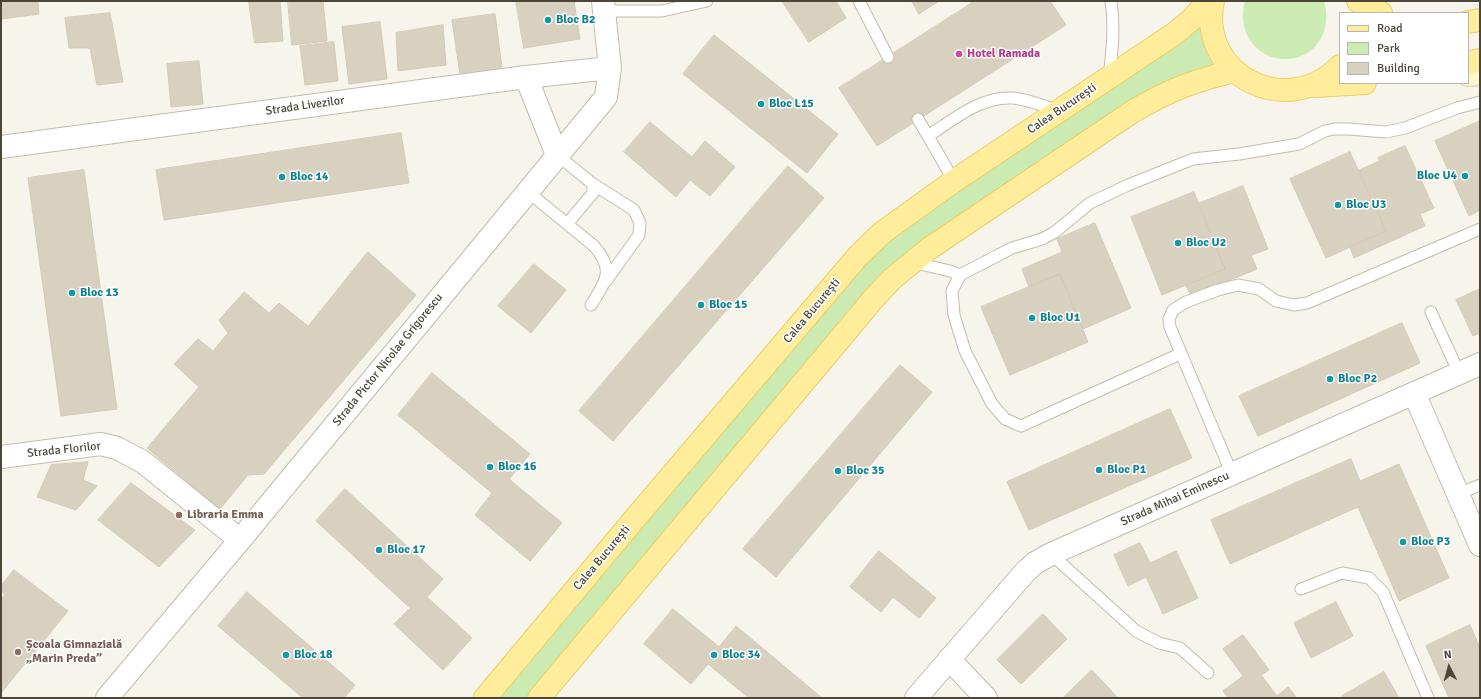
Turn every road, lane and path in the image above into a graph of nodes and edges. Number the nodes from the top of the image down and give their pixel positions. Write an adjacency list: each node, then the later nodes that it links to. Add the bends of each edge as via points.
1 (707, 1): 7 (lane, via 662,11)
2 (858, 1): 12 (lane)
3 (1111, 1): 21 (lane, via 1113,42)
4 (1209, 1): 21 (main road, Calea București, via 1174,34)
5 (1213, 1): 17 (main road, via 1213,34 1221,54)
6 (1358, 1): 8 (main road); 9 (main road)
7 (603, 6): 16 (street, Strada Pictor Nicolae Grigorescu)
8 (1359, 12)
9 (1379, 12)
10 (1480, 20): 11 (main road)
11 (1469, 22)
12 (888, 56)
13 (1480, 60): 14 (main road)
14 (1469, 63)
15 (1339, 67): 23 (main road, via 1324,80)
16 (610, 68): 20 (street, Strada Livezilor); 29 (street, Strada Pictor Nicolae Grigorescu, via 606,97)
17 (1235, 71): 23 (main road, via 1246,80 1271,89 1292,90); 35 (main road, via 1207,77 1157,97 978,215)
18 (1480, 74): 19 (main road)
19 (1469, 75)
20 (526, 77): 28 (street, Strada Livezilor); 29 (street)
21 (1109, 78): 25 (main road, Calea București)
22 (1347, 84): 23 (main road)
23 (1312, 86)
24 (1480, 102): 36 (lane, via 1386,132 1334,129 1299,144 1193,159 1090,203 1056,232 1012,248)
25 (1060, 111): 27 (lane, via 1012,98 999,98 983,102); 30 (main road, Calea București)
26 (918, 119): 27 (lane)
27 (928, 136): 30 (lane)
28 (1, 147)
29 (557, 155): 31 (lane); 32 (street, Strada Pictor Nicolae Grigorescu)
30 (954, 181): 55 (main road, Calea București, via 883,232 858,256)
31 (593, 184): 33 (lane, via 593,193); 37 (lane, via 634,210 640,223 638,235)
32 (527, 191): 33 (lane); 48 (street, Strada Pictor Nicolae Grigorescu)
33 (567, 224): 37 (lane, via 602,256 606,271)
34 (1480, 229): 40 (lane, via 1294,306 1276,301 1259,289 1238,285 1186,302 1173,310 1169,319)
35 (912, 262): 36 (lane); 56 (main road, via 875,296)
36 (960, 275): 40 (lane, via 952,291 954,315 965,351 992,404 1005,419 1021,426)
37 (605, 282): 38 (lane)
38 (591, 305)
39 (1431, 312): 42 (lane)
40 (1180, 354): 45 (lane)
41 (1480, 364): 42 (street, Strada Mihai Eminescu)
42 (1459, 373): 43 (street, Strada Mihai Eminescu)
43 (1414, 393): 45 (street, Strada Mihai Eminescu); 47 (street)
44 (1, 457): 48 (street, Strada Florilor, via 101,444 117,448 142,462)
45 (1232, 474): 50 (street, Strada Mihai Eminescu)
46 (1480, 485): 47 (lane)
47 (1458, 494): 49 (street)
48 (240, 540): 54 (street, Strada Pictor Nicolae Grigorescu)
49 (1480, 545)
50 (1051, 554): 52 (street, Strada Mihai Eminescu, via 1026,571); 53 (lane, via 1136,632 1159,643 1180,648)
51 (1301, 589): 59 (lane, via 1342,573 1369,578 1383,592)
52 (949, 659): 57 (street, Strada Mihai Eminescu); 58 (street)
53 (1208, 673)
54 (107, 698)
55 (484, 698)
56 (539, 698)
57 (916, 698)
58 (986, 698)
59 (1428, 698)

